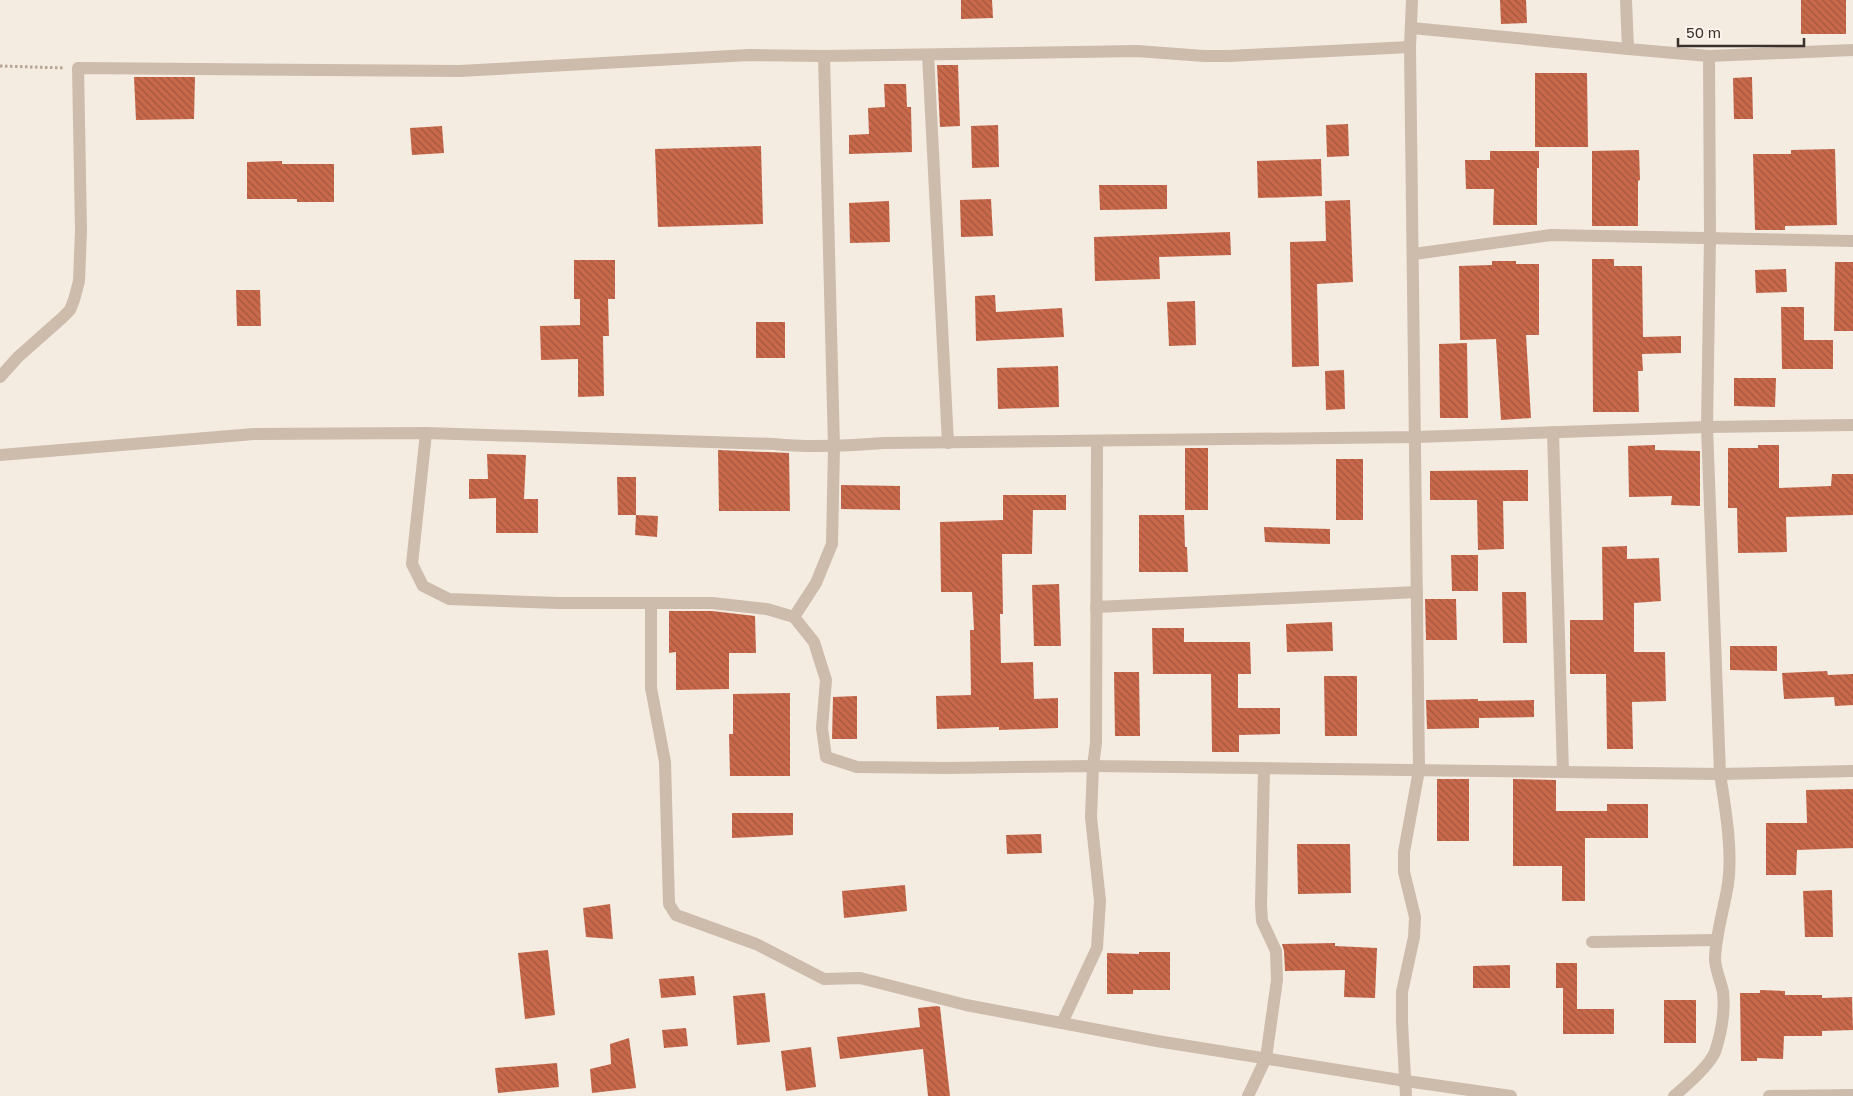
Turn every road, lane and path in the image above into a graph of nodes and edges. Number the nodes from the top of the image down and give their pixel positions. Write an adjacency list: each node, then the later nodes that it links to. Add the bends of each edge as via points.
1 (1412, 0): 3 (street)
2 (1626, 0): 5 (street)
3 (1412, 28): 4 (street); 5 (street)
4 (1410, 47): 7 (street, via 1229,56 1137,51); 14 (street)
5 (1628, 49): 9 (street)
6 (1853, 50): 9 (street)
7 (928, 55): 8 (street); 22 (street)
8 (824, 56): 11 (street, via 749,56 460,71); 23 (street)
9 (1709, 56): 12 (street)
10 (0, 66): 11 (path)
11 (78, 68): 15 (street, via 81,230 77,287 70,310)
12 (1710, 237): 13 (street); 14 (street, via 1551,235); 17 (street)
13 (1853, 240)
14 (1414, 254): 20 (street)
15 (0, 377)
16 (1853, 425): 17 (street)
17 (1707, 427): 18 (street); 34 (street)
18 (1553, 432): 20 (street); 33 (street)
19 (426, 433): 23 (street); 24 (street, via 254,434); 26 (street, via 412,564 423,586 449,599)
20 (1416, 437): 21 (street); 25 (street)
21 (1097, 442): 22 (street); 27 (street)
22 (948, 443): 23 (street)
23 (834, 447): 28 (street, via 832,544 816,583)
24 (0, 455)
25 (1418, 592): 27 (street); 31 (street)
26 (651, 604): 28 (street, via 712,603 767,609); 37 (street, via 651,688 665,762 669,904 676,915 756,944 824,978 870,980 966,1005)
27 (1096, 607): 29 (street, via 1096,743)
28 (794, 617): 29 (street, via 814,642 826,680 822,728 826,757 856,767)
29 (1093, 766): 30 (street); 37 (street, via 1091,817 1100,901 1097,948)
30 (1264, 769): 31 (street); 38 (street, via 1261,906 1262,921 1276,950 1277,980)
31 (1419, 770): 33 (street); 39 (street, via 1404,852 1404,872 1415,917 1402,992)
32 (1853, 771): 34 (street)
33 (1563, 772): 34 (street)
34 (1720, 774): 35 (street, via 1725,805 1728,882)
35 (1716, 940): 36 (street); 44 (street, via 1715,962 1723,992 1718,1040 1714,1054)
36 (1592, 942)
37 (1062, 1023): 38 (street)
38 (1266, 1058): 39 (street); 41 (street)
39 (1406, 1081): 42 (street); 43 (street)
40 (1853, 1095): 45 (street)
41 (1248, 1096)
42 (1406, 1096)
43 (1511, 1096)
44 (1674, 1096)
45 (1769, 1096)

